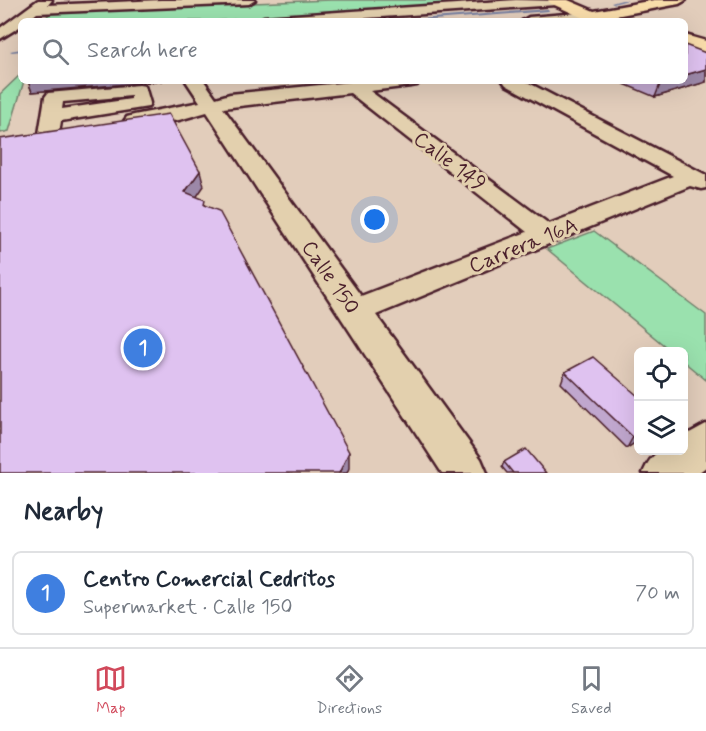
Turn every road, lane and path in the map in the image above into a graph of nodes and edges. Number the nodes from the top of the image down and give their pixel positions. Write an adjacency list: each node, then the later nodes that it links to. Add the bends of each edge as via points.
1 (25, 0): 11 (street)
2 (249, 0): 6 (street)
3 (558, 0): 7 (main road); 9 (street)
4 (576, 0): 7 (main road)
5 (679, 0): 7 (main road)
6 (42, 4): 8 (street)
7 (602, 17): 10 (street)
8 (24, 18)
9 (306, 18)
10 (584, 18)
11 (0, 20)
12 (18, 23): 13 (street)
13 (0, 37): 14 (street)
14 (18, 38)
15 (688, 41): 16 (main road)
16 (706, 47)
17 (688, 51): 18 (main road)
18 (706, 57)
19 (197, 84): 23 (street, Calle 150)
20 (382, 84): 22 (street)
21 (518, 84): 25 (street)
22 (354, 87): 23 (street); 26 (street, Calle 149)
23 (211, 104): 24 (street, via 179,114); 27 (street, Calle 150)
24 (43, 129)
25 (699, 181): 26 (street, Carrera 16A)
26 (547, 235): 27 (street, Carrera 16A)
27 (355, 312): 29 (street, Calle 150)
28 (706, 443): 30 (street)
29 (466, 473)
30 (664, 473)

